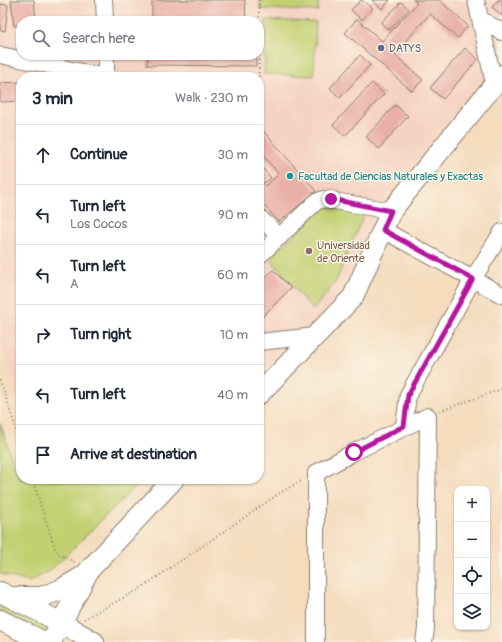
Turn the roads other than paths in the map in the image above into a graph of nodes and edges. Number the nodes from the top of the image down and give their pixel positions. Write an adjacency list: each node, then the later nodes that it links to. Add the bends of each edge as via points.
1 (104, 0): 3 (street)
2 (476, 0): 4 (street)
3 (105, 16)
4 (480, 19): 5 (street); 12 (street)
5 (502, 32)
6 (0, 56): 7 (street)
7 (16, 59)
8 (20, 60): 10 (street)
9 (106, 60): 11 (street)
10 (81, 72)
11 (106, 72)
12 (498, 79): 13 (main road)
13 (391, 211): 15 (main road); 17 (street, via 323,199 316,202)
14 (264, 222): 17 (street)
15 (383, 230): 19 (street); 21 (main road, via 352,297)
16 (502, 232): 19 (street)
17 (280, 237): 18 (street)
18 (264, 251)
19 (473, 279): 20 (street); 24 (street, via 408,395)
20 (502, 296)
21 (315, 336): 22 (street); 23 (main road)
22 (264, 341)
23 (264, 389)
24 (404, 426): 33 (street, via 316,473); 34 (street, via 428,416)
25 (165, 484): 26 (main road)
26 (87, 573): 27 (main road, via 60,590 41,597); 29 (main road)
27 (6, 595): 29 (main road)
28 (0, 620): 30 (main road)
29 (64, 624): 31 (main road); 32 (main road)
30 (44, 642)
31 (51, 642)
32 (94, 642)
33 (316, 642)
34 (424, 642)

